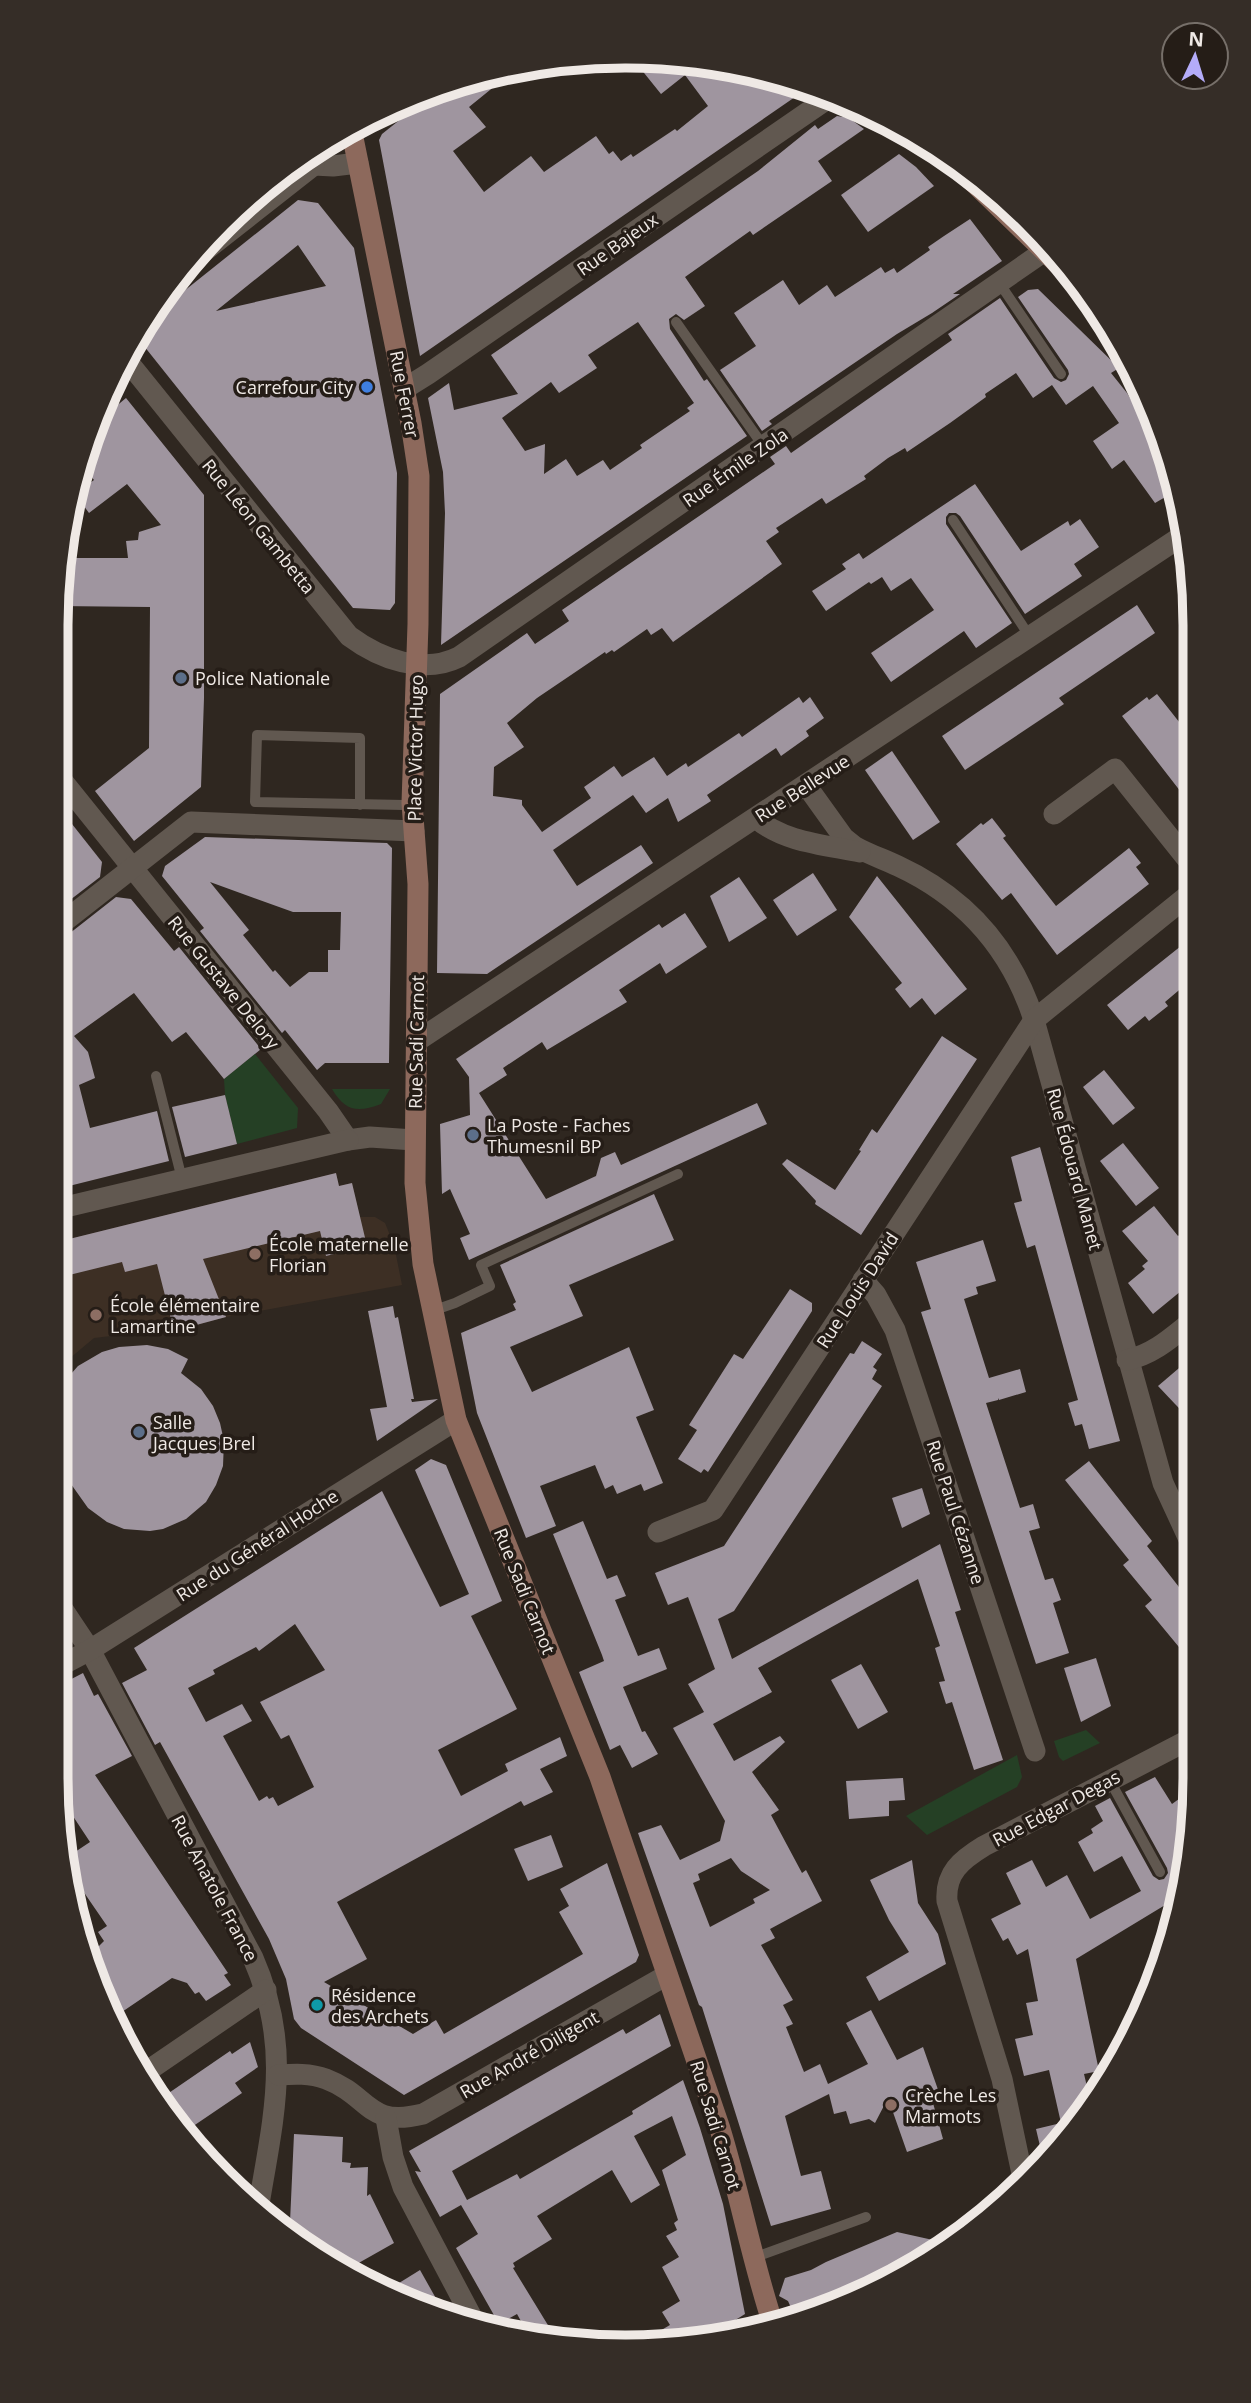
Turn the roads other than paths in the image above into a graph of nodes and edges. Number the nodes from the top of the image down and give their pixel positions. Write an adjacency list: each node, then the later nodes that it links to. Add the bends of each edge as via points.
1 (820, 104): 10 (street, Rue Bajeux)
2 (353, 140): 4 (street, Rue Ferrer)
3 (316, 162): 4 (street)
4 (358, 163): 10 (street, Rue Ferrer)
5 (1041, 254): 6 (street, Rue Émile Zola)
6 (1000, 284): 9 (lane); 11 (street, Rue Émile Zola)
7 (676, 322): 11 (lane)
8 (132, 367): 15 (street, Rue Léon Gambetta, via 342,630 370,650)
9 (1061, 374)
10 (404, 388): 15 (street, Rue Ferrer, via 419,476)
11 (764, 447): 15 (street, Rue Émile Zola, via 459,657 440,665)
12 (953, 520): 14 (lane)
13 (1176, 540): 14 (street, Rue Bellevue)
14 (1030, 637): 16 (street, Rue Bellevue)
15 (416, 665): 18 (street, Place Victor Hugo)
16 (806, 785): 21 (street, Rue Bellevue); 23 (street, Rue Édouard Manet, via 844,838)
17 (68, 788): 25 (street, Rue Gustave Delory)
18 (412, 803): 19 (lane); 22 (street, Place Victor Hugo)
19 (359, 805): 19 (lane, via 255,802 257,735 360,738)
20 (1054, 814): 24 (street, via 1115,769)
21 (756, 818): 23 (street, Rue Édouard Manet, via 784,835); 29 (street, Rue Bellevue)
22 (414, 831): 25 (street, via 191,822); 29 (street, Rue Sadi Carnot)
23 (869, 854): 28 (street, Rue Édouard Manet, via 923,879 969,912 1006,956)
24 (1183, 854)
25 (131, 867): 27 (street); 31 (street, Rue Gustave Delory)
26 (1183, 899): 28 (street, Rue Louis David)
27 (68, 918)
28 (1034, 1020): 36 (street, Rue Louis David); 39 (street, Rue Édouard Manet)
29 (417, 1041): 32 (street, Rue Sadi Carnot)
30 (156, 1076): 34 (lane)
31 (348, 1140): 32 (street); 34 (street)
32 (414, 1140): 37 (street, Rue Sadi Carnot, via 417,1215)
33 (678, 1174): 37 (lane, via 481,1265 490,1286)
34 (182, 1179): 35 (street)
35 (68, 1206)
36 (863, 1280): 42 (street, Rue Louis David, via 713,1510); 47 (street, Rue Paul Cézanne, via 895,1330)
37 (432, 1311): 40 (street, Rue Sadi Carnot)
38 (1183, 1328): 39 (street, via 1157,1349)
39 (1128, 1360): 41 (street, Rue Édouard Manet, via 1163,1483)
40 (456, 1420): 44 (street, Rue du Général Hoche); 50 (street, Rue Sadi Carnot, via 592,1755)
41 (1183, 1526)
42 (658, 1532)
43 (68, 1617): 44 (street, Rue Anatole France)
44 (90, 1650): 45 (street, Rue du Général Hoche); 51 (street, Rue Anatole France)
45 (68, 1662)
46 (1183, 1742): 48 (street, Rue Edgar Degas)
47 (1035, 1751)
48 (1109, 1779): 49 (lane); 55 (street, Rue Edgar Degas, via 970,1854 958,1864 946,1888 1002,2079)
49 (1160, 1872)
50 (667, 1975): 54 (street, Rue André Diligent, via 423,2114); 58 (street, Rue Sadi Carnot, via 723,2140)
51 (266, 1990): 52 (street); 53 (street, Rue Anatole France)
52 (151, 2069)
53 (278, 2075): 54 (street, via 325,2079); 56 (street, Rue Anatole France)
54 (386, 2118): 59 (street, via 403,2187)
55 (1021, 2170)
56 (260, 2198)
57 (866, 2217): 58 (lane)
58 (753, 2258): 60 (street, Rue Sadi Carnot)
59 (469, 2312)
60 (771, 2316)

